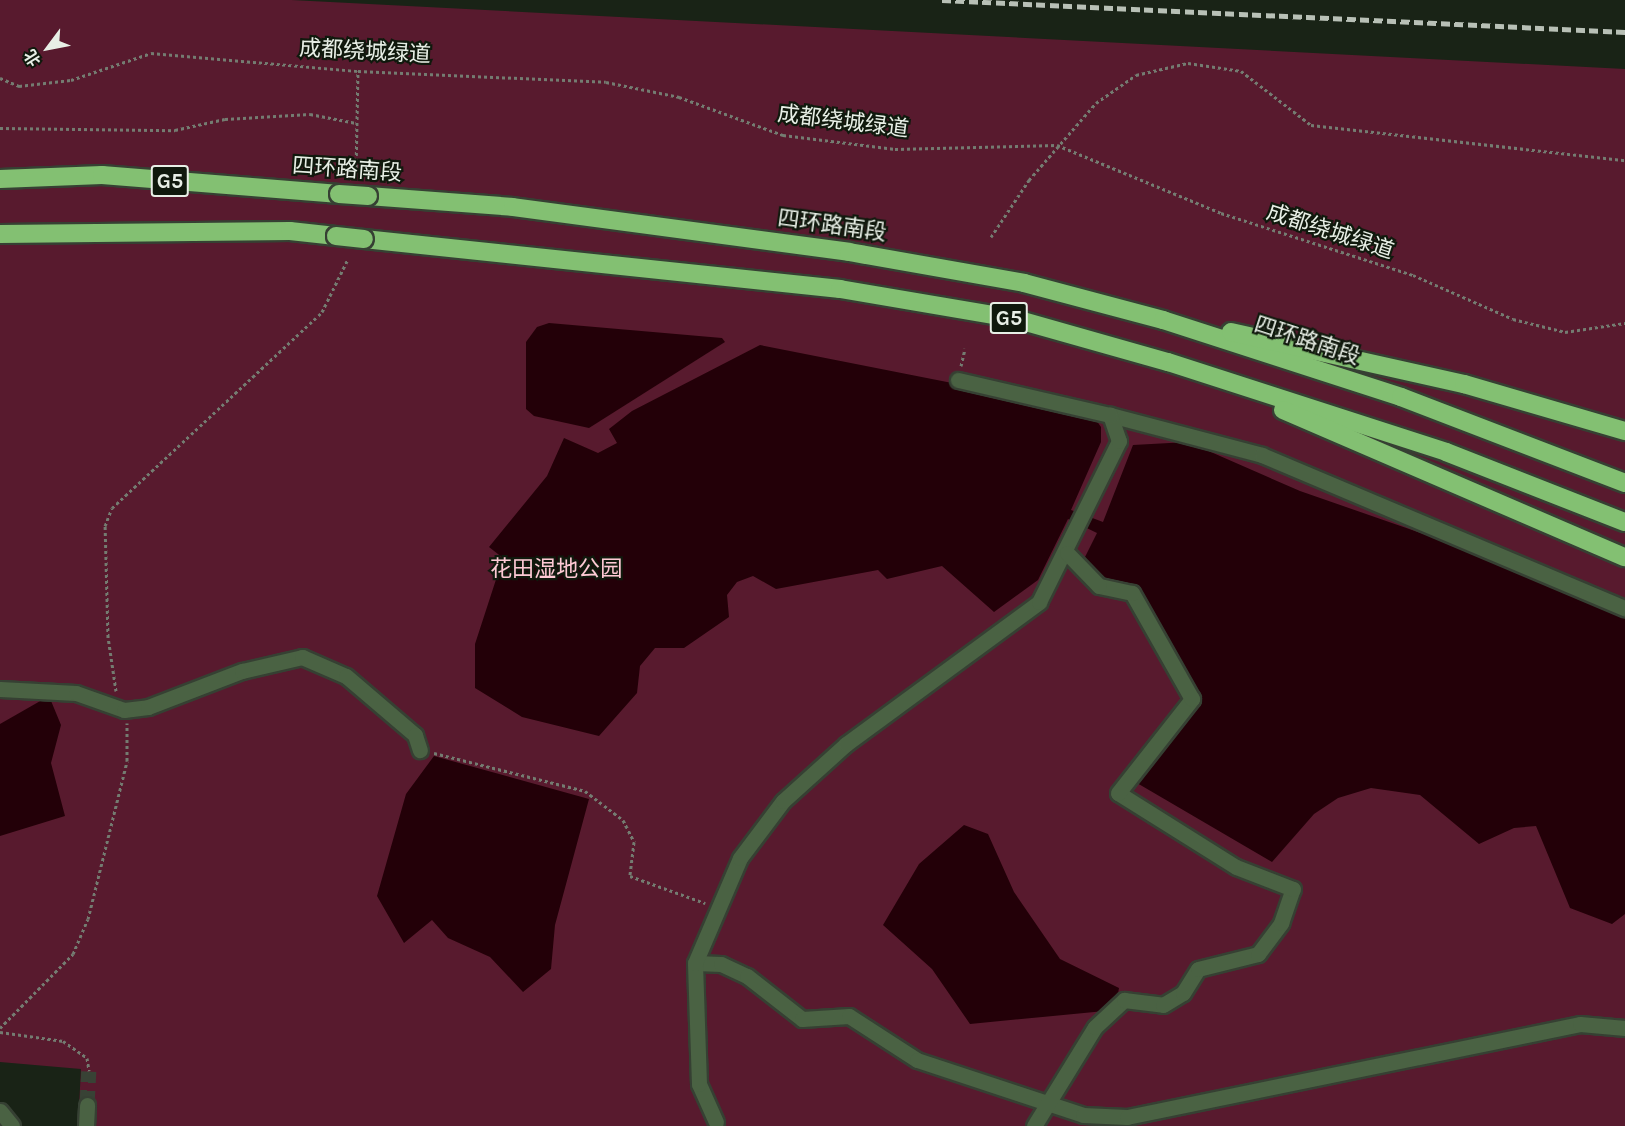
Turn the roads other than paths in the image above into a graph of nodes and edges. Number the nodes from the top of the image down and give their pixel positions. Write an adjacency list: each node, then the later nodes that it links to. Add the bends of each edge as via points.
1 (0, 179): 3 (highway, 四环路南段 / G5, bridge, via 102,175 513,207 849,252 1024,283)
2 (0, 234): 4 (highway, G5, bridge, via 290,231 840,289 1012,318)
3 (1163, 320): 7 (highway, via 1317,348); 8 (highway, 四环路南段 / G5, via 1401,397)
4 (1168, 362): 9 (highway, G5, via 1446,452); 11 (highway)
5 (958, 380): 6 (street)
6 (1110, 415): 10 (street, via 1119,441); 12 (street, via 1262,455)
7 (1625, 431)
8 (1625, 483)
9 (1625, 522)
10 (1067, 553): 15 (street, via 1039,602 846,744 783,801 740,858 715,907); 17 (street, via 1099,586 1131,593 1192,699 1118,793 1236,867 1293,890 1281,923 1258,954 1198,969 1183,993 1164,1005 1124,1000 1095,1027)
11 (1625, 557)
12 (1625, 608)
13 (0, 689): 14 (street, via 76,693 124,710 148,707 242,671 302,657 346,676 415,735)
14 (420, 750)
15 (695, 963): 17 (street, via 721,964 747,976 802,1018 849,1016 917,1060); 20 (street, via 699,1084)
16 (1625, 1028): 17 (street, via 1580,1024 1127,1117 1083,1115)
17 (1050, 1104): 23 (street)
18 (87, 1105): 22 (street)
19 (0, 1111): 21 (street)
20 (716, 1122)
21 (12, 1126)
22 (86, 1126)
23 (1034, 1126)

